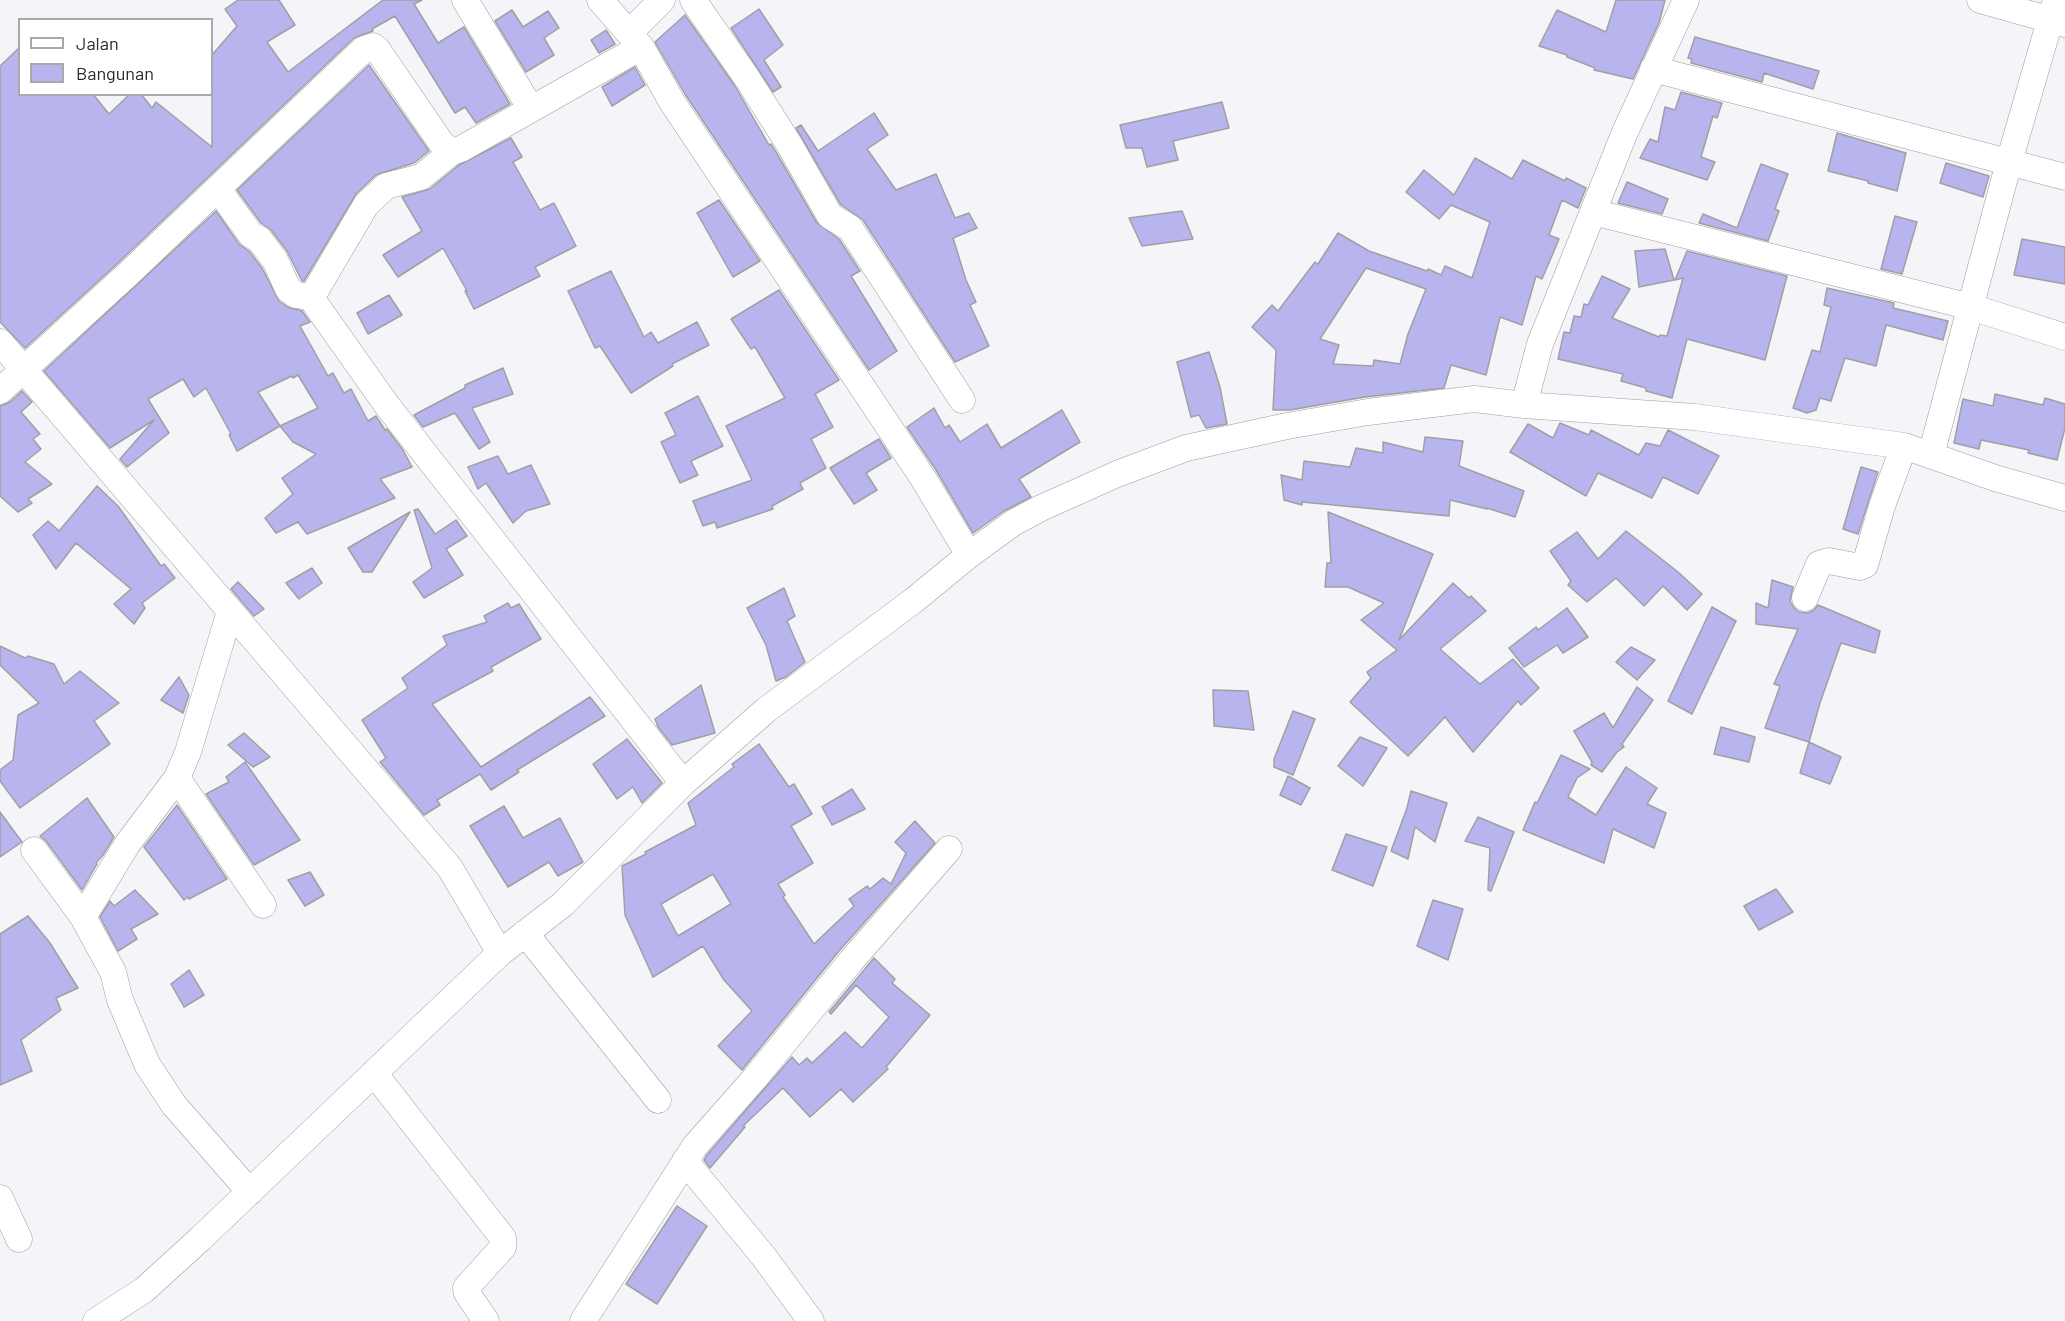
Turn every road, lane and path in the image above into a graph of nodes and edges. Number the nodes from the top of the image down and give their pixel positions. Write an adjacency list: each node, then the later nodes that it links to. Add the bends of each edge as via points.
1 (465, 0): 10 (street)
2 (600, 0): 8 (street)
3 (662, 0): 8 (street)
4 (693, 0): 22 (street, via 783,134 830,216 850,228)
5 (1686, 0): 9 (street)
6 (1980, 0): 7 (street)
7 (2057, 15): 12 (street)
8 (635, 40): 10 (street); 27 (street, via 672,102 923,478)
9 (1653, 69): 12 (street); 15 (street)
10 (531, 109): 11 (street)
11 (452, 152): 14 (street, via 441,144 377,50 370,46); 16 (street, via 421,177 386,186 376,194)
12 (2009, 162): 13 (street); 17 (street)
13 (2065, 177)
14 (218, 189): 16 (street, via 251,236 259,239 275,260 288,289 296,295); 20 (street)
15 (1593, 212): 17 (street); 23 (street, via 1540,344)
16 (313, 297): 31 (street, via 318,310 386,404)
17 (1971, 307): 18 (street); 25 (street)
18 (2065, 337)
19 (0, 342): 20 (street)
20 (22, 369): 21 (street); 29 (street)
21 (0, 391)
22 (962, 400)
23 (1524, 405): 24 (street, via 1695,417); 27 (street, via 1474,399 1392,409 1186,448 1041,507)
24 (1904, 446): 25 (street); 28 (street, via 1865,565 1829,561 1819,564)
25 (1931, 455): 26 (street)
26 (2065, 498)
27 (969, 555): 31 (street, via 766,710)
28 (1805, 598)
29 (230, 611): 30 (street); 37 (street, via 450,868)
30 (177, 778): 34 (street); 35 (street, via 128,843)
31 (683, 783): 36 (street, via 563,904)
32 (949, 849): 40 (street)
33 (34, 850): 35 (street)
34 (263, 906)
35 (83, 917): 41 (street, via 113,972 120,1000 147,1064 174,1105)
36 (525, 933): 37 (street); 39 (street)
37 (500, 953): 38 (street)
38 (374, 1073): 41 (street); 45 (street, via 503,1238 503,1247 466,1288)
39 (658, 1100)
40 (685, 1161): 46 (street); 47 (street)
41 (250, 1192): 44 (street, via 144,1290)
42 (0, 1198): 43 (street)
43 (19, 1239)
44 (96, 1321)
45 (486, 1321)
46 (583, 1321)
47 (811, 1321)

